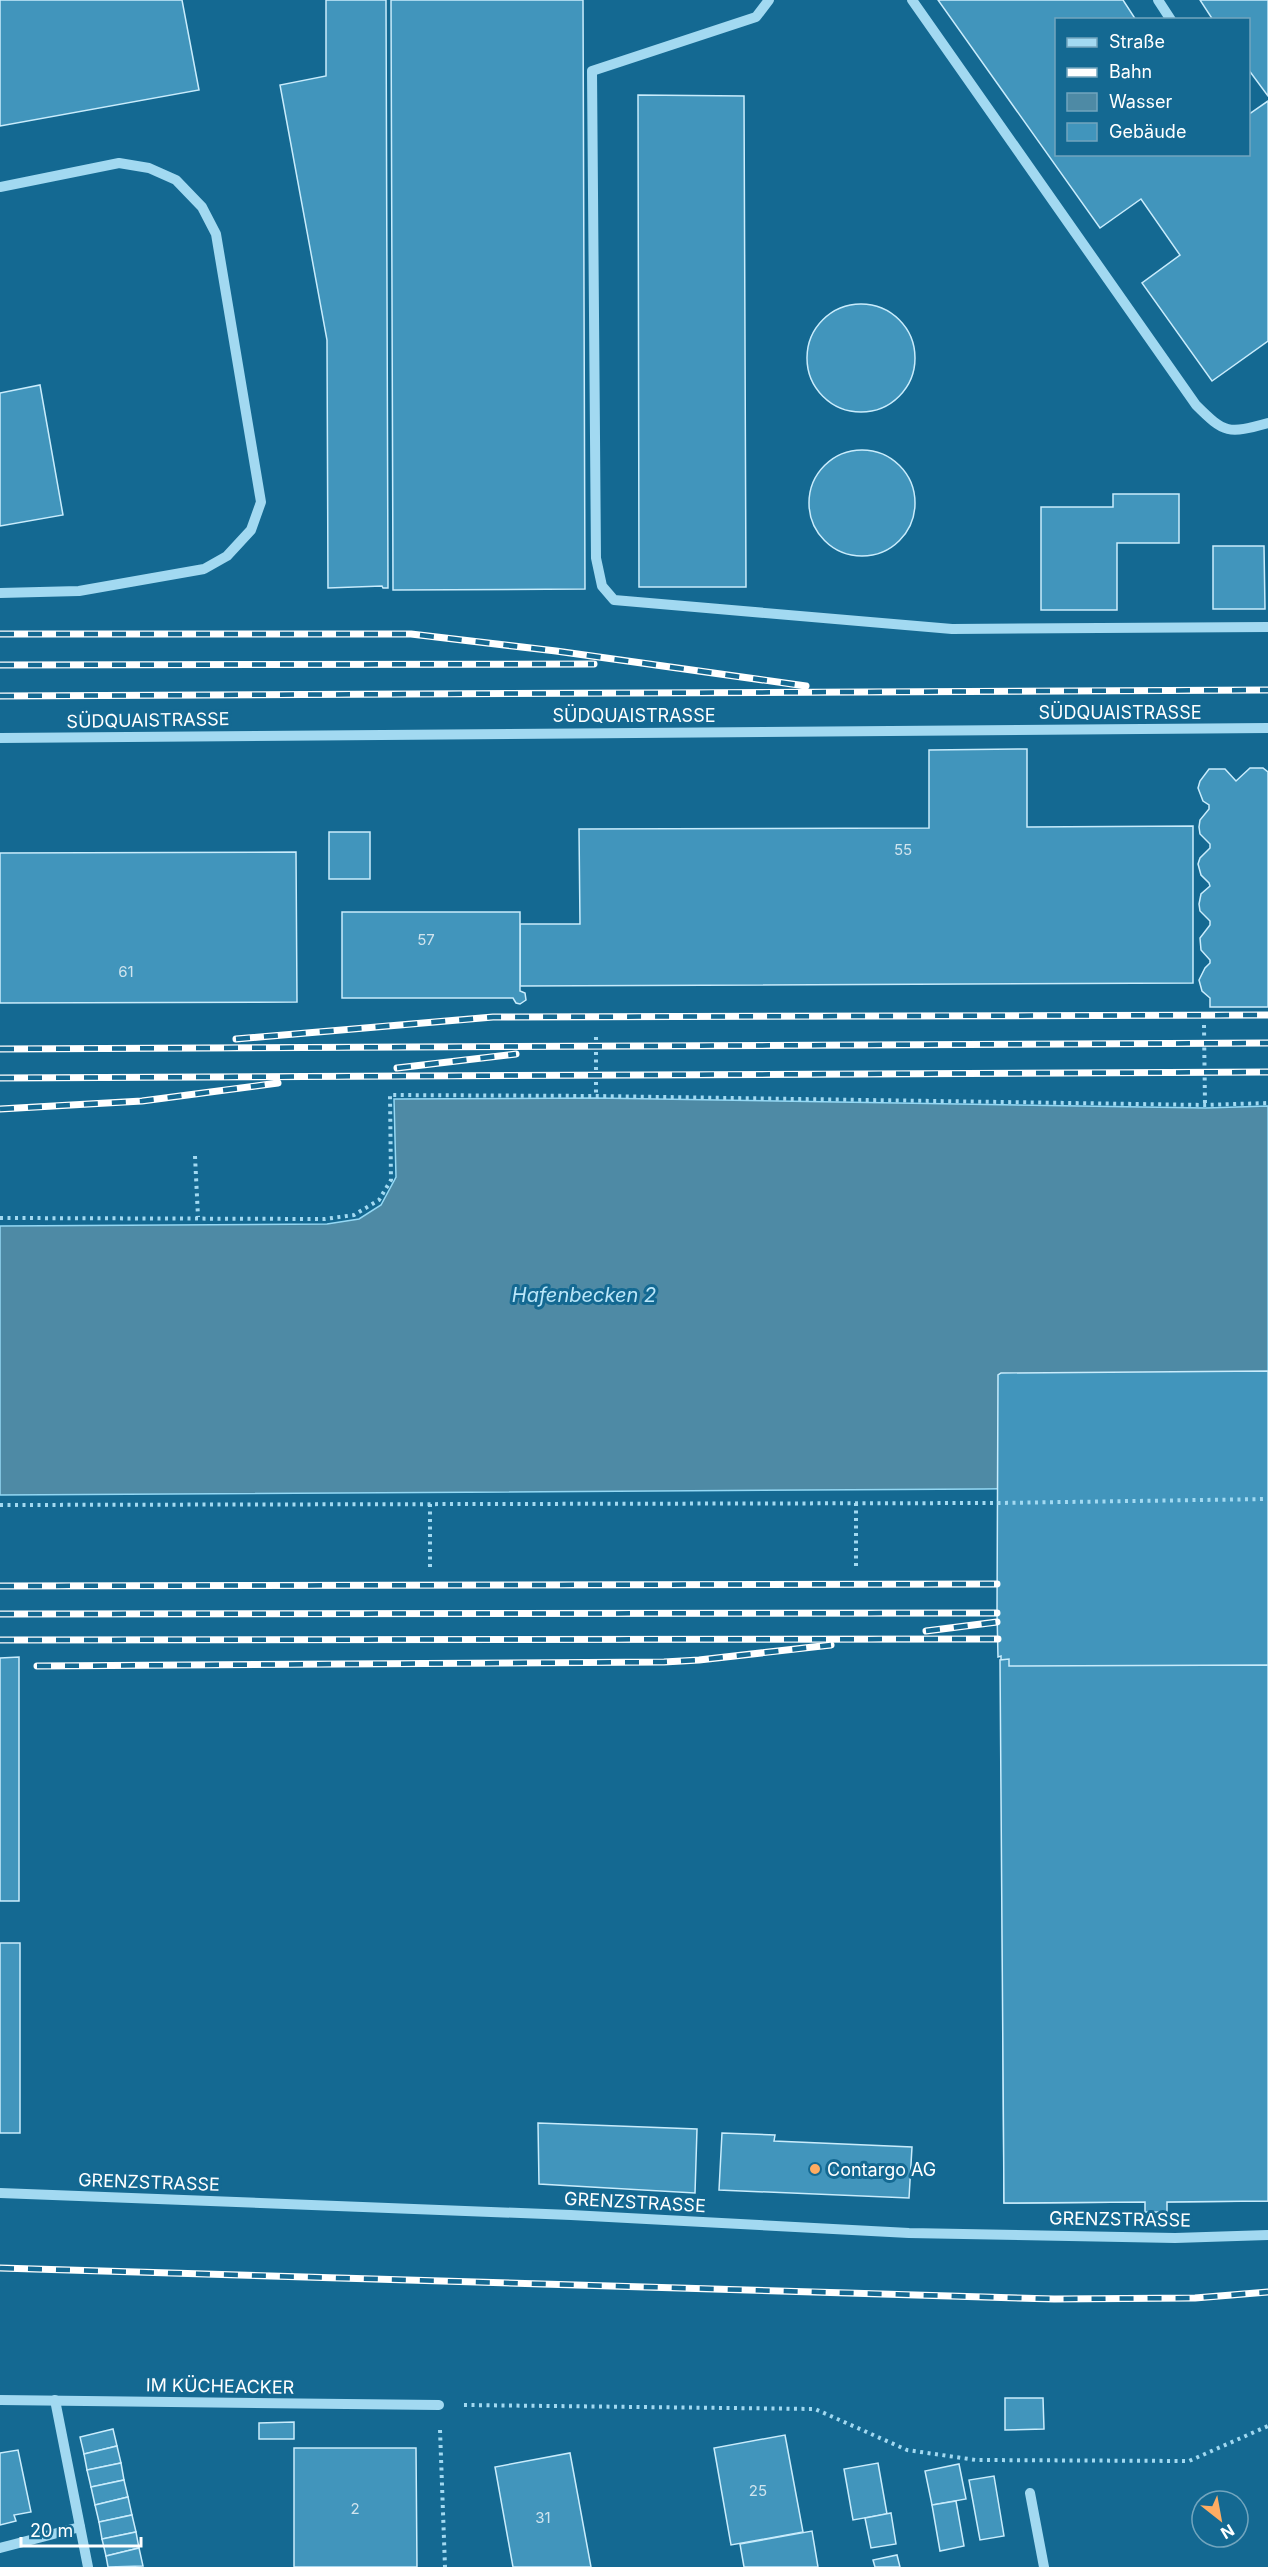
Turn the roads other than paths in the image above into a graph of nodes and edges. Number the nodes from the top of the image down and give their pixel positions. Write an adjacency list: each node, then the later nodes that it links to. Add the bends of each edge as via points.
1 (769, 0): 8 (street, via 756,17 592,71 596,558 602,586 614,600 952,629)
2 (912, 0): 6 (street, via 1196,405 1217,427 1241,431)
3 (1158, 0): 4 (street)
4 (1170, 18)
5 (0, 187): 7 (street, via 119,163 149,168 176,180 202,207 216,234 261,502 251,530 227,556 204,569 79,591)
6 (1268, 423)
7 (0, 593)
8 (1268, 627)
9 (1268, 728): 10 (street, SÜDQUAISTRASSE)
10 (0, 738)
11 (0, 2193): 12 (street, GRENZSTRASSE, via 909,2233 1175,2238)
12 (1268, 2235)
13 (0, 2400): 14 (street, IM KÜCHEACKER)
14 (55, 2400): 15 (street, IM KÜCHEACKER); 17 (street)
15 (439, 2405)
16 (1030, 2493): 20 (street)
17 (80, 2527): 18 (street); 19 (street)
18 (0, 2548)
19 (88, 2567)
20 (1044, 2567)

